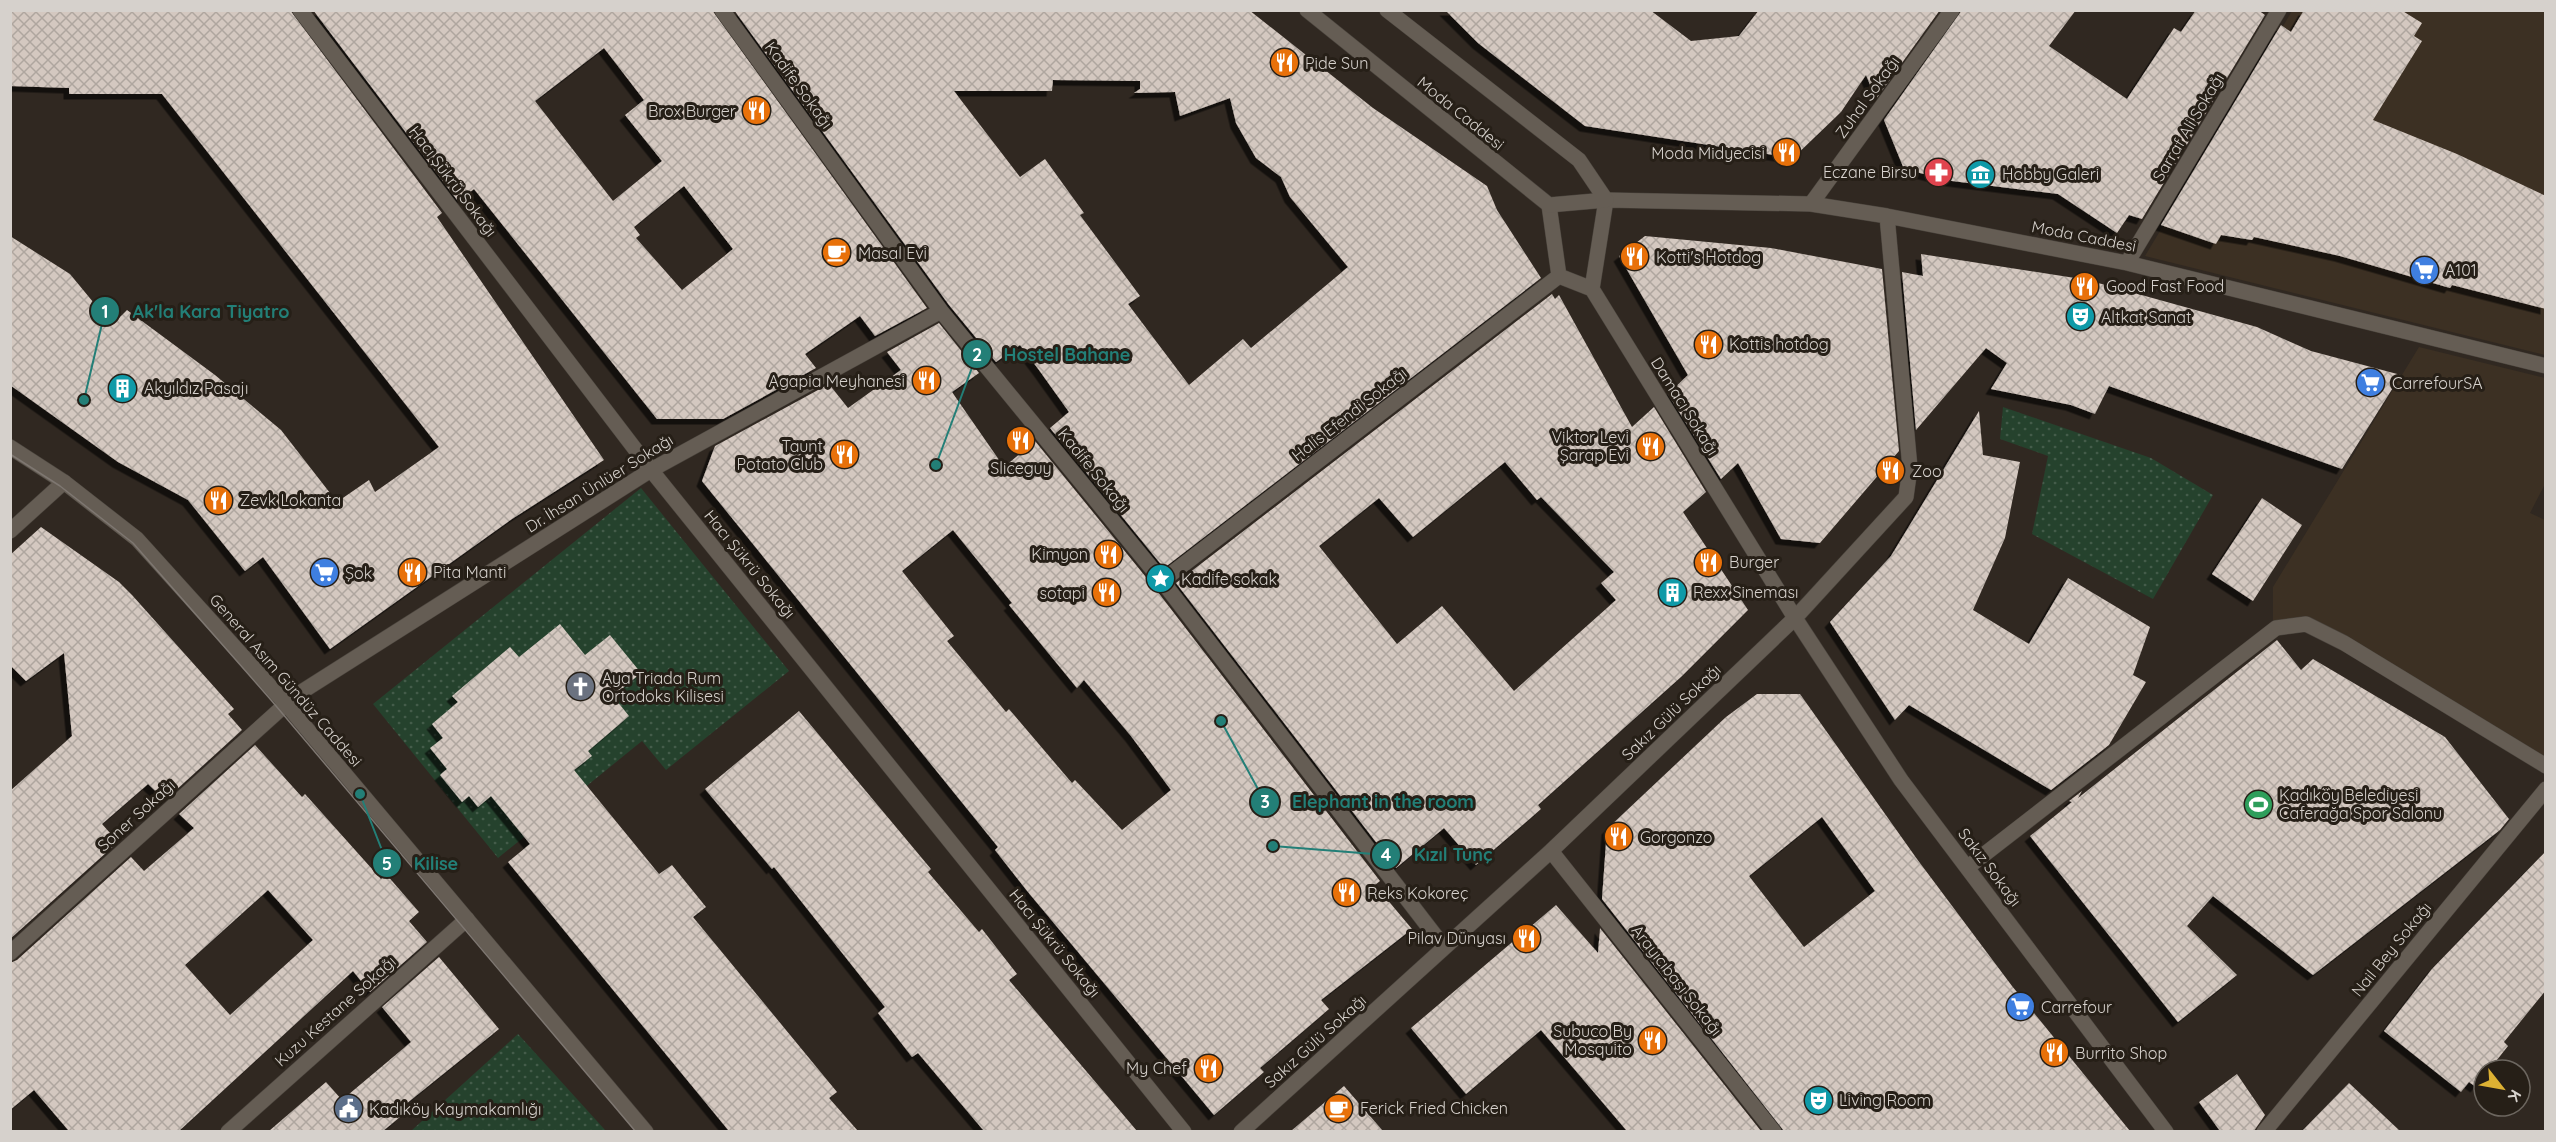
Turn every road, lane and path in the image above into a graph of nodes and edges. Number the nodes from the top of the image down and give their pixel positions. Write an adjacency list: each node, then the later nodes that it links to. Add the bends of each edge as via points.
1 (300, 10): 17 (street, Hacı Şükrü Sokağı)
2 (722, 10): 14 (street, Kadife Sokağı)
3 (1306, 10): 9 (street, Moda Caddesi)
4 (1387, 10): 7 (street, via 1580,160)
5 (1952, 10): 8 (street, Zuhal Sokağı)
6 (2279, 10): 11 (street, Sarraf Ali Sokağı)
7 (1606, 200): 8 (street, Moda Caddesi); 9 (street, Moda Caddesi); 13 (street)
8 (1811, 204): 10 (street, Moda Caddesi)
9 (1549, 206): 12 (street)
10 (1887, 216): 11 (street, Moda Caddesi); 21 (street, Sakız Gülü Sokağı, via 1910,468 1906,496)
11 (2127, 263): 15 (street, Moda Caddesi)
12 (1559, 276): 13 (street); 20 (street, Halis Efendi Sokağı)
13 (1592, 289): 21 (street, Damacı Sokağı)
14 (941, 311): 17 (street, Dr. İhsan Ünlüer Sokağı); 20 (street, Kadife Sokağı)
15 (2546, 366)
16 (10, 447): 18 (street, General Asım Gündüz Caddesi)
17 (651, 470): 22 (street, Dr. İhsan Ünlüer Sokağı); 32 (street, Hacı Şükrü Sokağı)
18 (64, 482): 19 (street); 22 (street, General Asım Gündüz Caddesi, via 137,539)
19 (10, 531)
20 (1162, 581): 28 (street, Kadife Sokağı)
21 (1796, 618): 25 (street, Sakız Gülü Sokağı); 26 (street, Sakız Sokağı, via 1900,780)
22 (286, 704): 27 (street, General Asım Gündüz Caddesi); 29 (street, Soner Sokağı)
23 (2546, 766): 26 (street, via 2334,638 2306,624 2276,628)
24 (2546, 789): 36 (street, Nail Bey Sokağı)
25 (1551, 851): 28 (street, Sakız Gülü Sokağı); 34 (street, Arayıcıbaşı Sokağı)
26 (1968, 867): 35 (street, Sakız Sokağı)
27 (467, 919): 30 (street, Kuzu Kestane Sokağı); 31 (street, General Asım Gündüz Caddesi)
28 (1444, 947): 33 (street, Sakız Gülü Sokağı)
29 (10, 953)
30 (228, 1131)
31 (646, 1131)
32 (1184, 1131)
33 (1242, 1131)
34 (1774, 1131)
35 (2166, 1131)
36 (2264, 1131)

